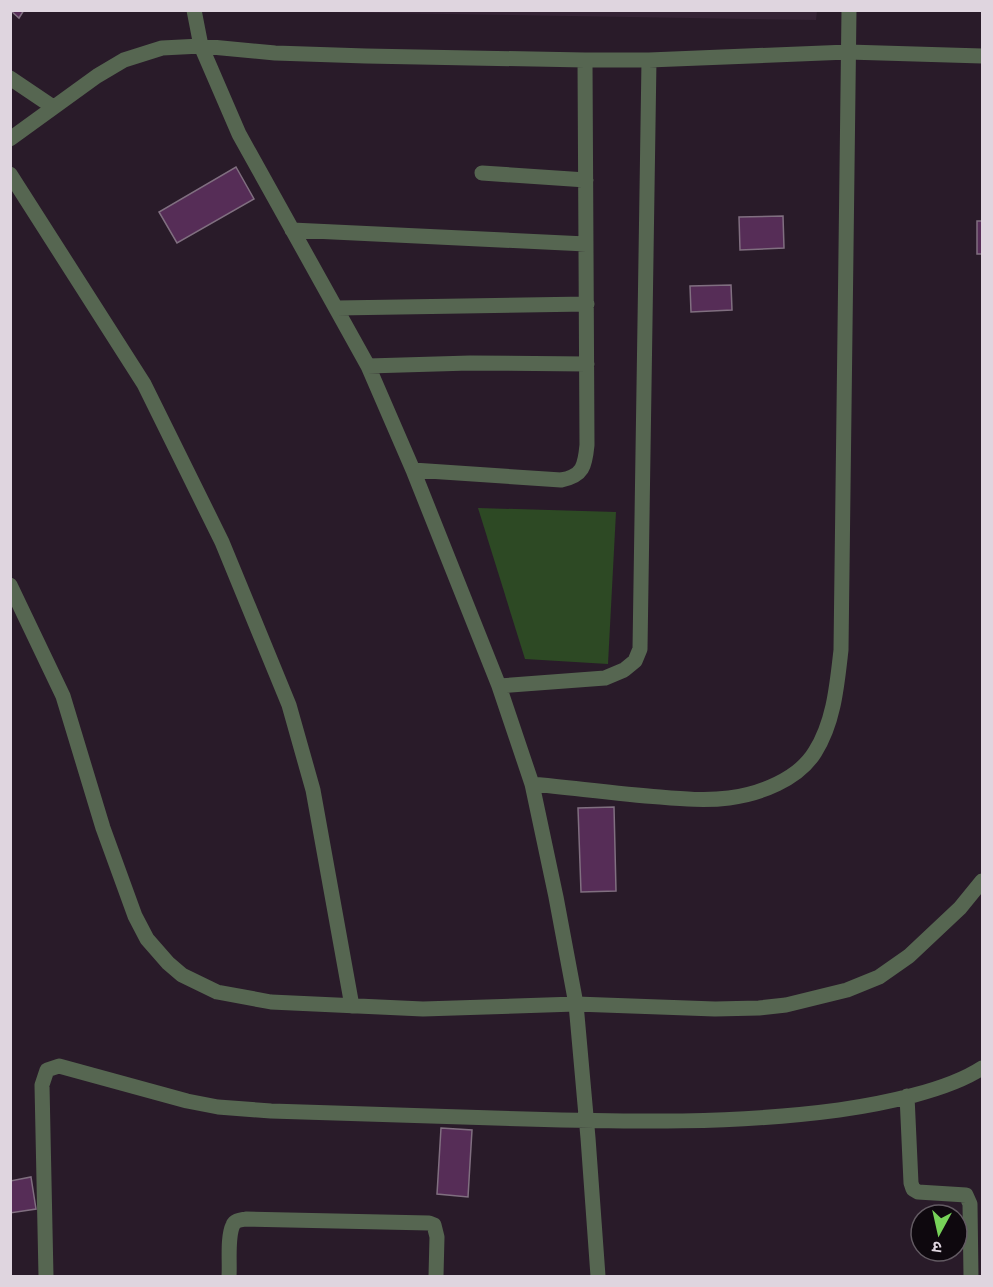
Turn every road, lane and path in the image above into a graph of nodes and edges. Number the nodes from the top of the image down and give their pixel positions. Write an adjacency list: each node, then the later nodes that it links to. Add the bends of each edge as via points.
1 (194, 10): 3 (street)
2 (849, 10): 4 (street)
3 (201, 46): 6 (street, via 275,54); 9 (street, via 162,48 131,57); 14 (street, via 238,134)
4 (848, 52): 5 (street); 7 (street); 23 (street, via 841,650 837,691 825,731 805,765 785,779 760,792 729,798 688,799)
5 (982, 56)
6 (585, 60): 7 (street); 13 (street)
7 (649, 60): 22 (street, via 640,649 635,662 605,678)
8 (10, 78): 9 (street)
9 (53, 107): 10 (street)
10 (10, 139)
11 (482, 173): 13 (street)
12 (10, 174): 26 (street, via 144,384 231,564 289,705 313,790)
13 (586, 180): 15 (street)
14 (292, 230): 15 (street); 17 (street)
15 (586, 244): 16 (street)
16 (586, 304): 17 (street); 18 (street)
17 (337, 308): 19 (street)
18 (587, 364): 19 (street); 20 (street, via 587,445 582,469 573,477 561,480)
19 (368, 366): 20 (street)
20 (413, 470): 22 (street)
21 (10, 585): 26 (street, via 63,696 103,828 147,939 182,975 218,992 271,1002)
22 (499, 686): 23 (street)
23 (532, 783): 25 (street)
24 (982, 881): 25 (street, via 960,908 909,956 879,977 847,990 759,1008)
25 (576, 1004): 26 (street); 29 (street)
26 (352, 1006)
27 (982, 1068): 28 (street)
28 (907, 1096): 29 (street, via 784,1118); 34 (street, via 911,1183 918,1192 966,1195 970,1204)
29 (586, 1121): 30 (street, via 218,1107 146,1091 69,1067 51,1067 42,1085); 33 (street)
30 (46, 1276)
31 (229, 1276): 32 (street, via 233,1225 246,1219 429,1223 437,1238)
32 (436, 1276)
33 (598, 1276)
34 (971, 1276)

